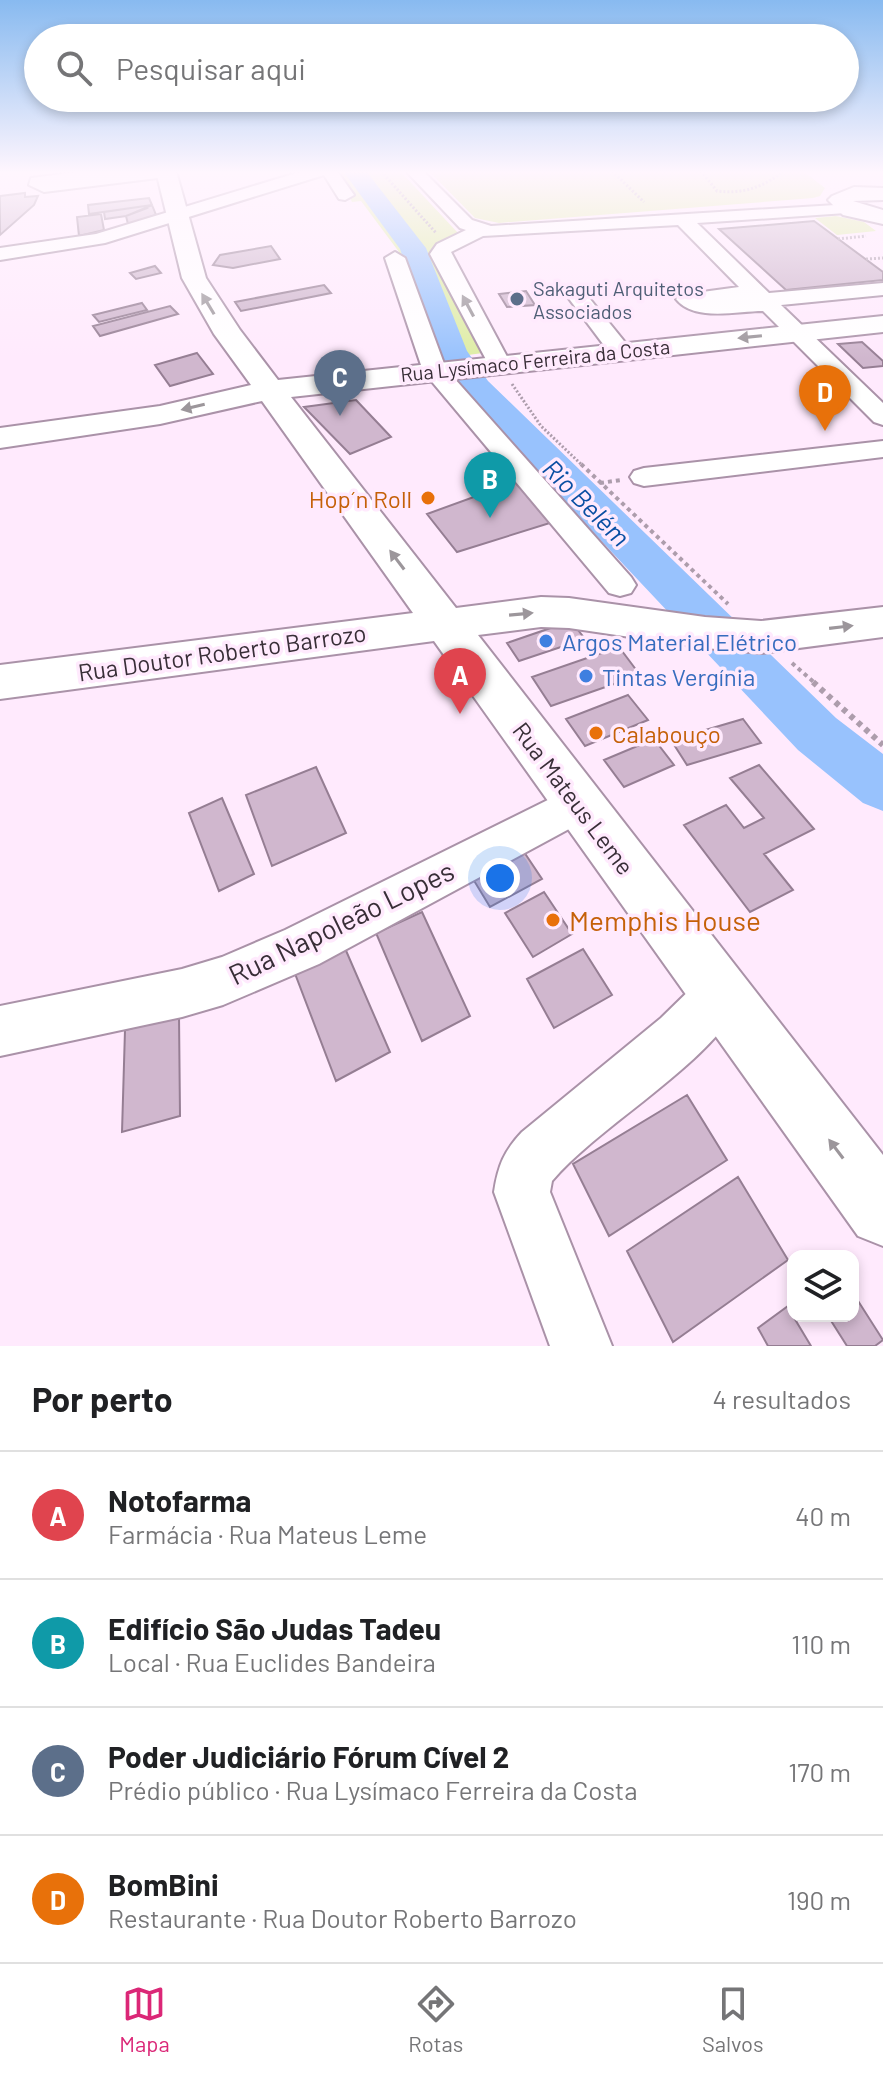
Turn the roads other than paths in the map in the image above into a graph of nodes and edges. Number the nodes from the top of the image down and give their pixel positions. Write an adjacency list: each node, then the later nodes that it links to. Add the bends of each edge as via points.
1 (112, 234): 5 (street)
2 (181, 234): 14 (main road, Rua Mateus Leme, one-way to 2, via 201,293)
3 (473, 234): 13 (street, one-way to 3, via 440,254)
4 (697, 234): 10 (street)
5 (0, 254)
6 (395, 258): 13 (street)
7 (883, 289): 10 (street)
8 (574, 292): 12 (street)
9 (883, 303): 10 (street)
10 (773, 308): 11 (main road, Rua Lysímaco Ferreira da Costa); 12 (main road, Rua Lysímaco Ferreira da Costa, one-way to 12); 15 (street)
11 (883, 324)
12 (620, 351): 13 (main road, Rua Lysímaco Ferreira da Costa)
13 (475, 371): 14 (main road, Rua Lysímaco Ferreira da Costa); 19 (street)
14 (269, 390): 16 (main road, Rua Lysímaco Ferreira da Costa, one-way to 16, via 160,415); 21 (main road, Rua Mateus Leme, one-way to 14)
15 (883, 417)
16 (0, 438)
17 (883, 449): 18 (street)
18 (644, 477)
19 (620, 585)
20 (883, 622): 21 (main road, Rua Doutor Roberto Barrozo, one-way to 20, via 576,612 675,627 740,624 764,637)
21 (443, 623): 22 (main road, Rua Doutor Roberto Barrozo); 23 (main road, Rua Mateus Leme)
22 (0, 682)
23 (578, 803): 24 (main road, Rua Mateus Leme); 25 (street, Rua Napoleão Lopes, via 302,947 223,981)
24 (720, 994): 26 (main road, Rua Mateus Leme, one-way to 24); 27 (street, via 525,1169 522,1192)
25 (0, 1031)
26 (883, 1211)
27 (581, 1346)

